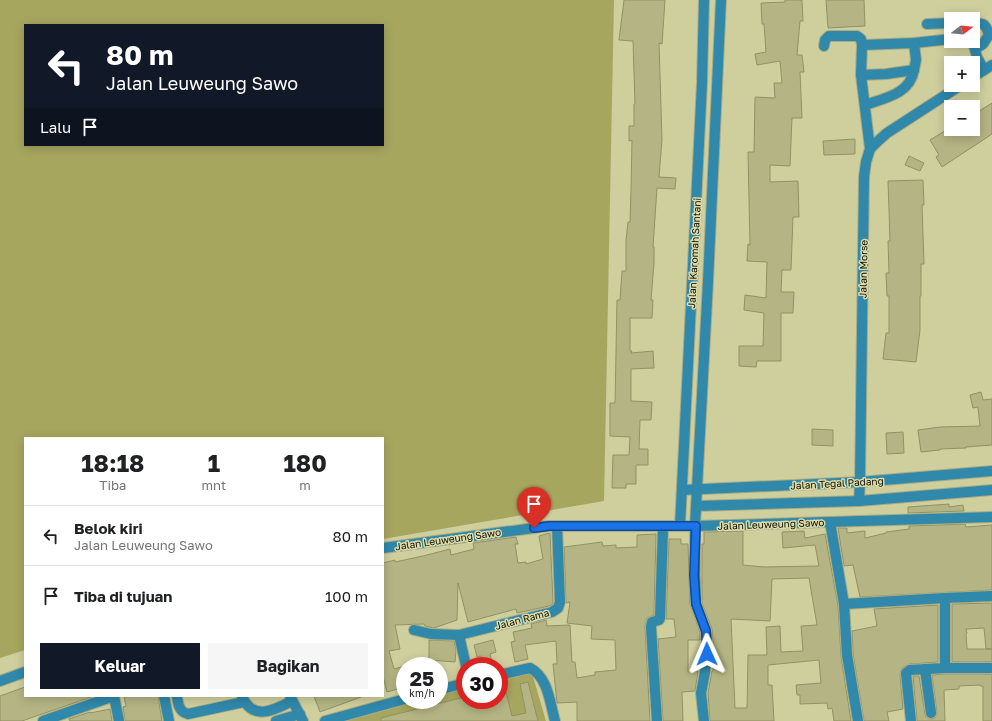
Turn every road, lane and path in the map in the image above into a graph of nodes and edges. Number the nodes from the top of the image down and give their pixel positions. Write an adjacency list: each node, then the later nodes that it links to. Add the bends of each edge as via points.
1 (704, 0): 15 (street, Jalan Karomah Santani)
2 (721, 0): 16 (street, Jalan Karomah Santani)
3 (944, 23): 5 (street)
4 (980, 23): 8 (street, via 985,25 989,35)
5 (927, 24)
6 (944, 40): 7 (street)
7 (914, 43): 9 (street); 13 (street)
8 (980, 44)
9 (862, 45): 10 (street, via 861,39 857,36 829,36); 14 (street)
10 (824, 46)
11 (973, 48): 12 (street)
12 (988, 68)
13 (914, 70): 14 (street); 18 (street, via 912,79 906,87 896,94)
14 (861, 75): 18 (street)
15 (702, 83): 16 (street); 20 (street, Jalan Karomah Santani)
16 (717, 84): 21 (street, Jalan Karomah Santani)
17 (950, 92): 19 (street, via 887,133)
18 (865, 105): 19 (street)
19 (870, 149): 23 (street, Jalan Morse, via 864,177)
20 (692, 281): 21 (street); 25 (street, Jalan Karomah Santani)
21 (708, 282): 24 (street, Jalan Karomah Santani)
22 (992, 471): 23 (street, Jalan Tegal Padang)
23 (860, 482): 24 (street, Jalan Tegal Padang); 27 (street, Jalan Morse)
24 (698, 489): 25 (street, Jalan Tegal Padang); 28 (street, Jalan Karomah Santani)
25 (682, 490): 32 (street, Jalan Karomah Santani)
26 (992, 490): 27 (street, Jalan Tegal Padang)
27 (859, 501): 28 (street, Jalan Tegal Padang)
28 (697, 506): 33 (street, Jalan Karomah Santani)
29 (992, 517): 30 (street, Jalan Leuweung Sawo)
30 (830, 522): 33 (street, Jalan Leuweung Sawo); 38 (street)
31 (557, 526): 34 (street, Jalan Leuweung Sawo); 35 (street, Jalan Leuweung Sawo); 40 (street, Jalan Rama, via 560,602 558,608 552,612)
32 (680, 526): 33 (street, Jalan Leuweung Sawo); 34 (street, Jalan Leuweung Sawo)
33 (696, 526): 65 (street, Jalan Karomah Santani, via 696,604 706,631 707,642 701,692)
34 (663, 527): 64 (street, via 660,618 652,622 651,627)
35 (384, 548)
36 (992, 596): 37 (street)
37 (945, 598): 38 (street); 42 (street)
38 (844, 604): 66 (street, via 847,655)
39 (414, 630): 40 (street)
40 (459, 635): 41 (street)
41 (464, 657)
42 (945, 668): 43 (street); 44 (street)
43 (992, 668)
44 (925, 669): 55 (street); 67 (street, via 910,670 906,673)
45 (24, 672): 47 (street)
46 (508, 673): 63 (street, via 530,668 536,671 542,678)
47 (0, 681)
48 (112, 697): 56 (street)
49 (114, 697): 59 (street)
50 (164, 697): 60 (street)
51 (177, 697): 53 (street, via 180,710 188,714)
52 (291, 698): 53 (street, via 267,714 260,715 252,712); 57 (street)
53 (243, 699)
54 (396, 701): 62 (street)
55 (931, 713)
56 (70, 716): 58 (street)
57 (302, 717): 61 (street)
58 (43, 721)
59 (119, 721)
60 (169, 721)
61 (276, 721)
62 (325, 721)
63 (555, 721)
64 (657, 721)
65 (704, 721)
66 (858, 721)
67 (911, 721)

